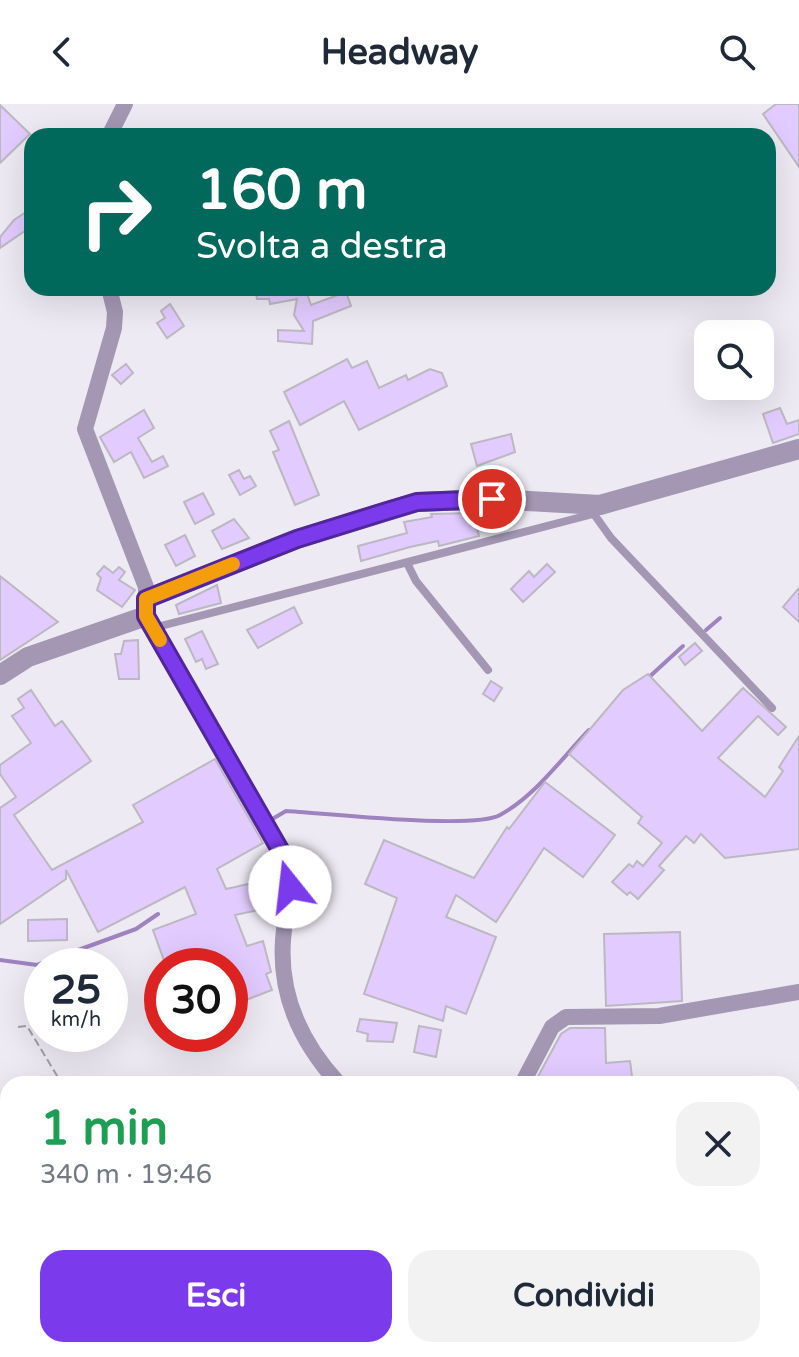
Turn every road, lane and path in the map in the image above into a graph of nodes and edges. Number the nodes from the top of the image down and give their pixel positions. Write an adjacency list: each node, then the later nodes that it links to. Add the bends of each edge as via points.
1 (125, 104): 2 (street)
2 (113, 128)
3 (111, 296): 7 (street, via 114,328 85,429 146,587)
4 (799, 449): 5 (street)
5 (591, 510): 6 (lane); 7 (street, via 492,499 417,502 297,539); 10 (lane, via 611,538)
6 (407, 563): 7 (lane); 8 (lane)
7 (148, 614): 9 (street, via 28,657); 14 (street, via 283,855 290,887 283,943 285,989 301,1034)
8 (488, 670)
9 (0, 675)
10 (772, 708)
11 (799, 992): 15 (street, via 659,1016 566,1017 552,1027)
12 (18, 1027): 13 (path, via 27,1026)
13 (57, 1076)
14 (333, 1076)
15 (526, 1076)

